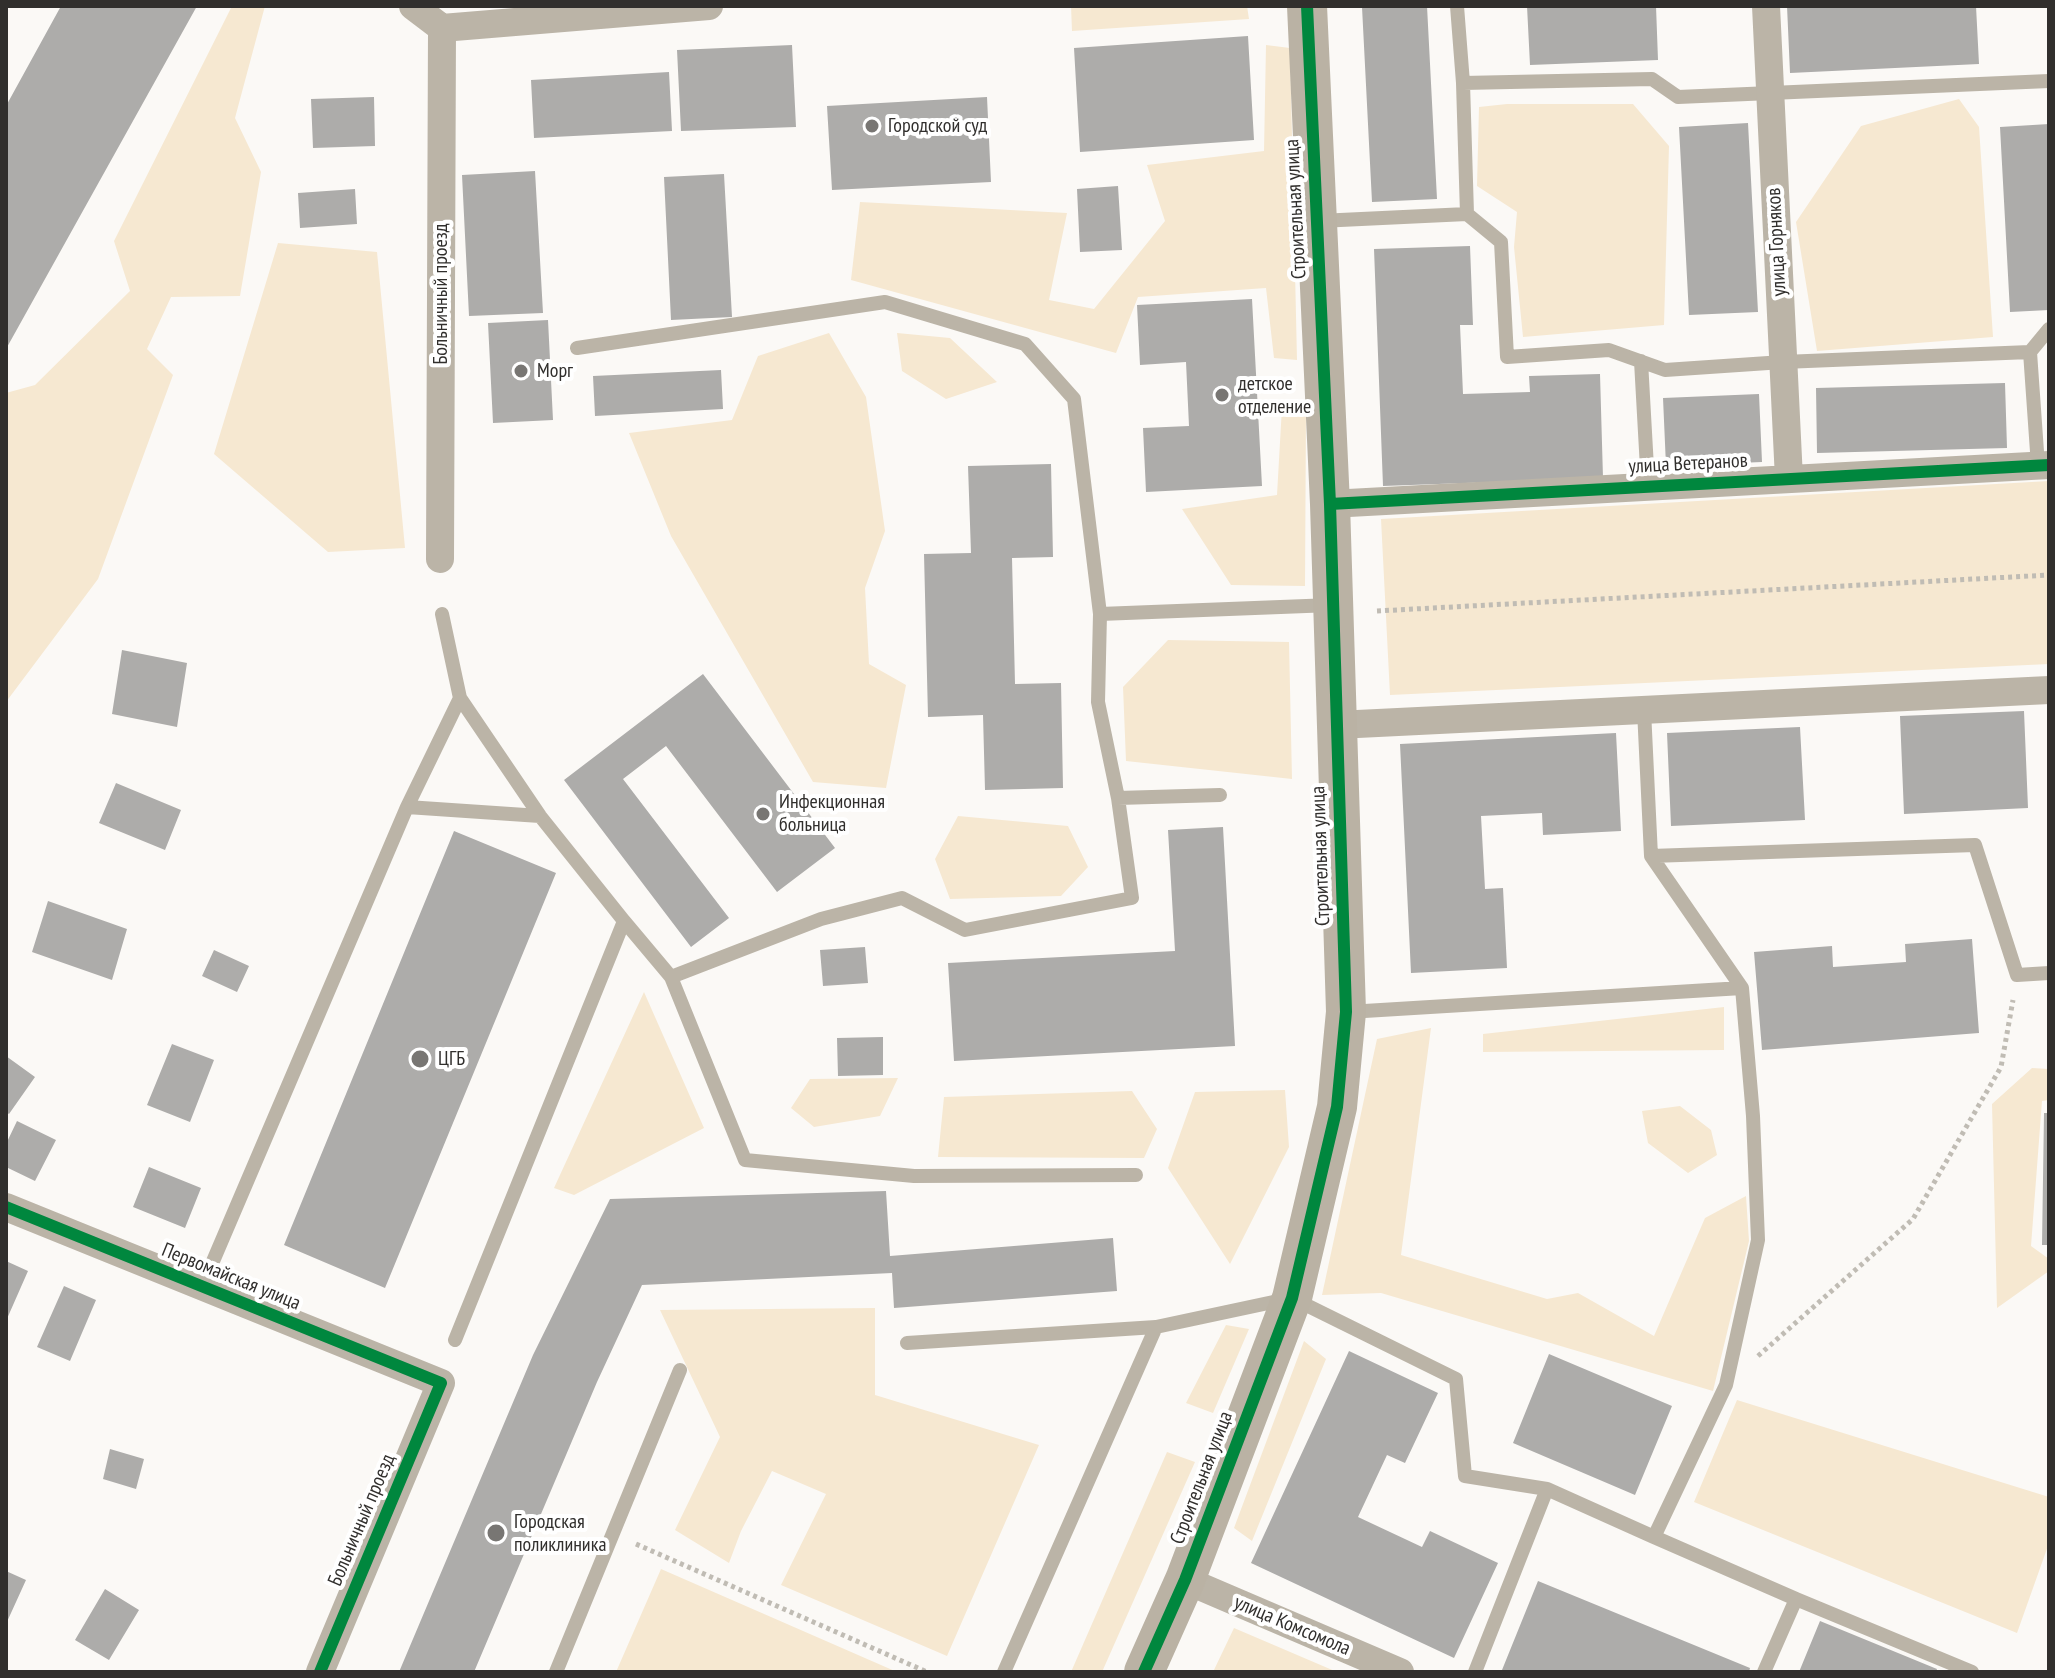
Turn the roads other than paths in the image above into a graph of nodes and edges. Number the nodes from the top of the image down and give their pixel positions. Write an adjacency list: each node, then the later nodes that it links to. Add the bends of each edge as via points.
1 (413, 6): 7 (street)
2 (709, 6): 6 (street)
3 (1307, 6): 12 (street, Строительная улица)
4 (1457, 6): 9 (lane)
5 (1766, 6): 10 (street, улица Горняков)
6 (640, 9): 7 (street)
7 (442, 28): 22 (street, Больничный проезд)
8 (2049, 81): 10 (lane)
9 (1463, 83): 10 (lane, via 1652,79 1678,97); 11 (lane)
10 (1770, 92): 17 (street, улица Горняков)
11 (1467, 214): 12 (lane); 16 (lane, via 1501,242 1507,357 1609,350)
12 (1317, 222): 21 (street, Строительная улица)
13 (2049, 329): 15 (lane)
14 (577, 348): 25 (lane, via 885,302 1025,344 1074,399)
15 (2030, 352): 17 (lane); 18 (lane)
16 (1641, 361): 17 (lane, via 1665,370); 20 (lane)
17 (1783, 362): 19 (street, улица Горняков)
18 (2043, 465): 19 (street, улица Ветеранов)
19 (1789, 479): 20 (street, улица Ветеранов)
20 (1648, 486): 21 (street, улица Ветеранов)
21 (1330, 504): 23 (street, Строительная улица)
22 (440, 559)
23 (1333, 605): 25 (lane); 29 (street, Строительная улица)
24 (442, 614): 27 (lane)
25 (1100, 614): 31 (lane, via 1098,702)
26 (2049, 690): 28 (street)
27 (460, 698): 32 (lane); 33 (lane)
28 (1644, 710): 29 (street); 34 (lane)
29 (1337, 725): 39 (street, Строительная улица)
30 (1220, 795): 31 (lane)
31 (1118, 798): 37 (lane, via 1132,898 965,930 902,898 821,919)
32 (407, 807): 33 (lane); 42 (lane)
33 (540, 816): 35 (lane)
34 (1651, 856): 36 (lane, via 1975,845 2017,975); 38 (lane)
35 (624, 921): 37 (lane); 45 (lane)
36 (2049, 973)
37 (671, 977): 40 (lane, via 745,1160 914,1176)
38 (1742, 988): 39 (lane); 50 (lane, via 1758,1240 1726,1385)
39 (1346, 1012): 43 (street, Строительная улица, via 1337,1107)
40 (1136, 1175)
41 (6, 1207): 42 (street, Первомайская улица)
42 (202, 1287): 48 (street, Первомайская улица)
43 (1292, 1298): 44 (lane); 49 (lane, via 1456,1379 1465,1476); 51 (street, Строительная улица)
44 (1156, 1327): 46 (lane); 55 (lane)
45 (455, 1340)
46 (907, 1343)
47 (680, 1370): 54 (lane)
48 (441, 1383): 53 (street, Больничный проезд)
49 (1547, 1489): 50 (lane); 58 (lane)
50 (1654, 1537): 52 (lane)
51 (1185, 1580): 56 (street, Строительная улица); 57 (street, улица Комсомола)
52 (1796, 1599): 59 (lane); 60 (lane)
53 (320, 1672)
54 (556, 1672)
55 (1004, 1672)
56 (1144, 1672)
57 (1400, 1672)
58 (1475, 1672)
59 (1764, 1672)
60 (1972, 1672)

